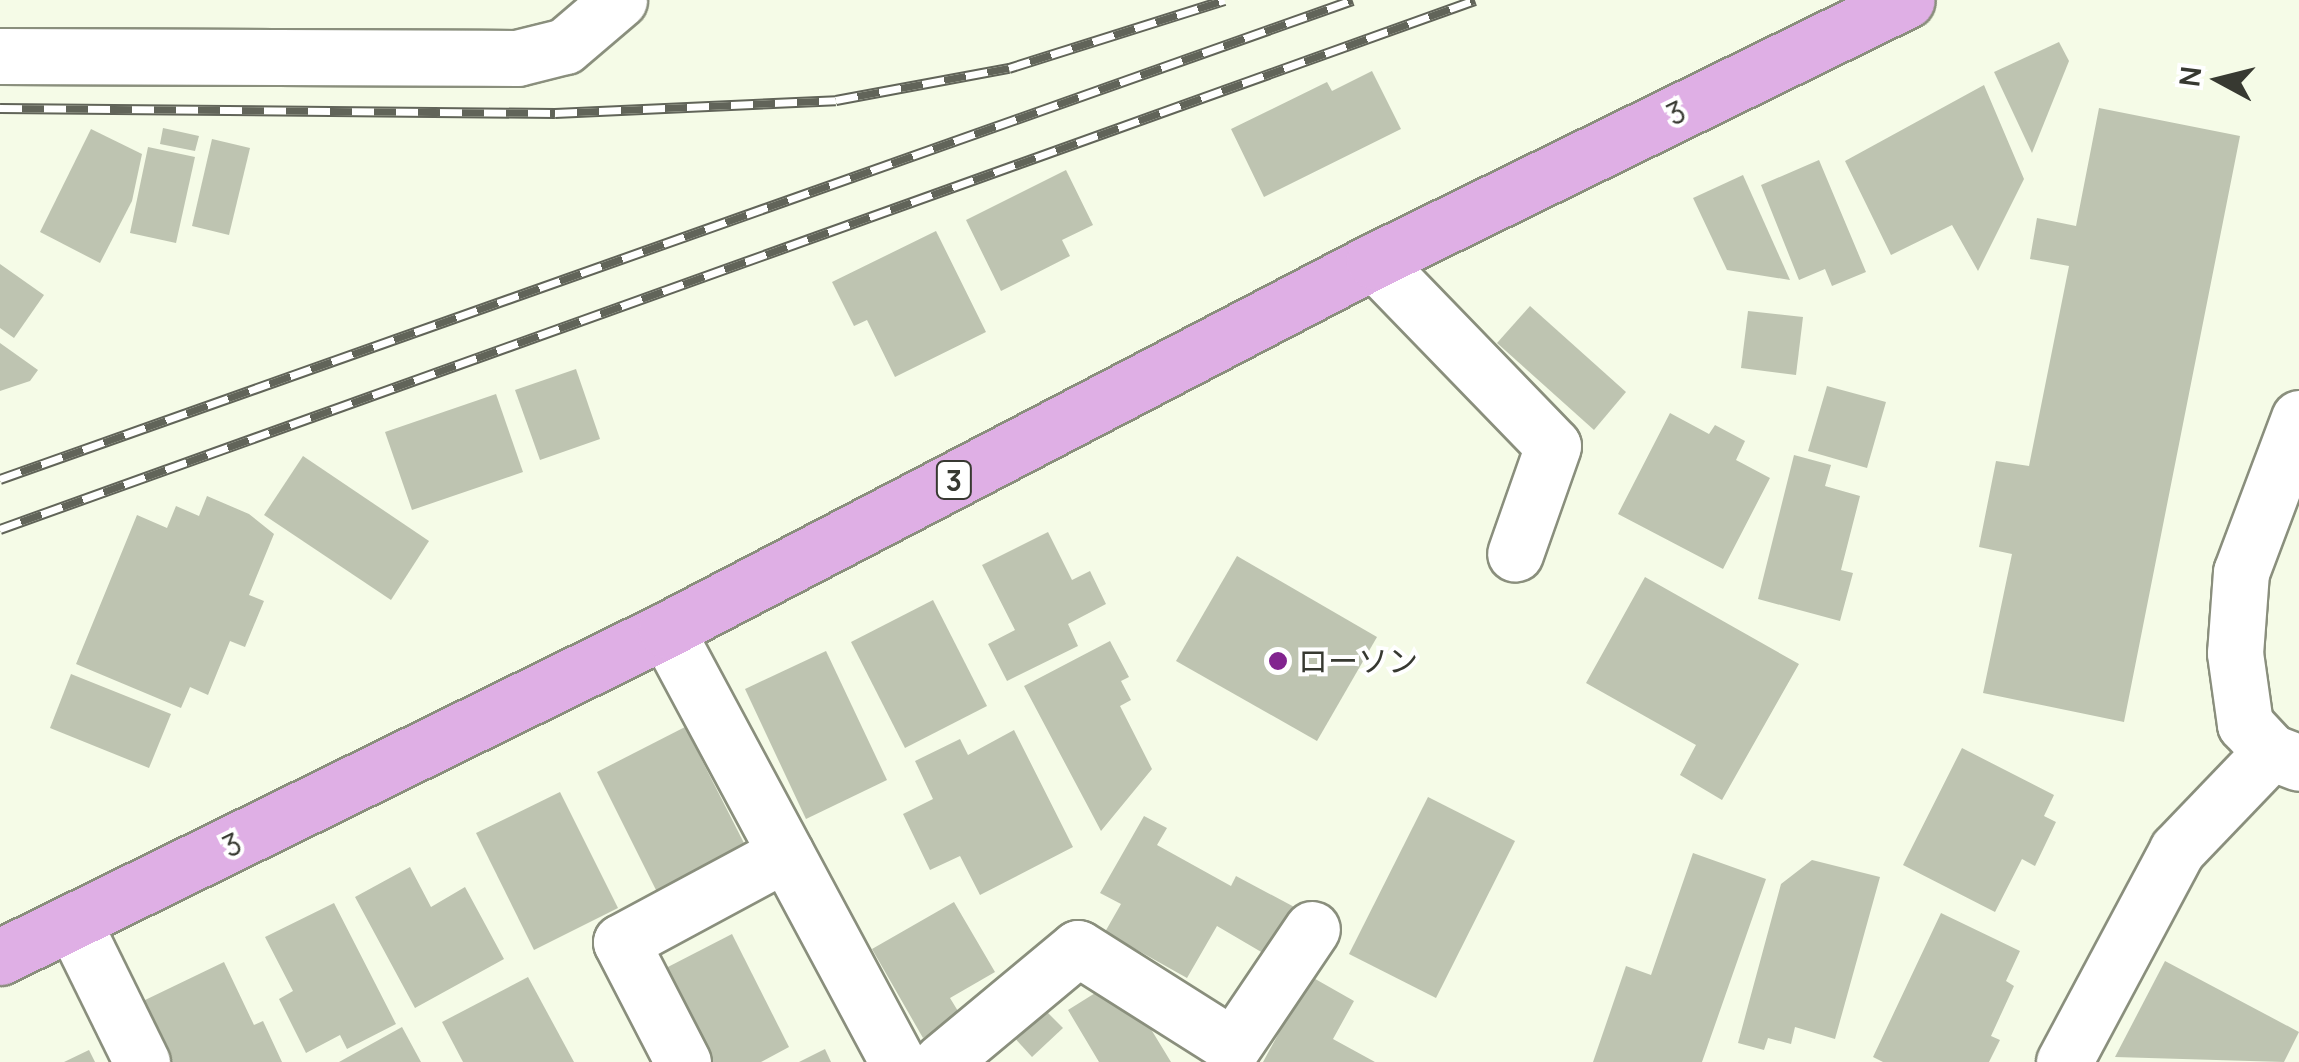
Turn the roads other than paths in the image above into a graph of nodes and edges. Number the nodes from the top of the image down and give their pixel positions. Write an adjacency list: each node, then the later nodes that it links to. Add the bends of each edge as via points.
1 (619, 0): 3 (street, via 565,46 517,58)
2 (1908, 0): 4 (main road, 3 / 3)
3 (0, 56)
4 (1374, 261): 6 (street, via 1553,446); 7 (main road, 3 / 3)
5 (2299, 418): 8 (street, via 2241,572 2235,652 2246,724)
6 (1515, 554)
7 (666, 630): 9 (street); 10 (main road, 3 / 3)
8 (2285, 757): 17 (street, via 2177,850)
9 (786, 853): 14 (street, via 621,942); 15 (street)
10 (74, 924): 12 (main road, 3 / 3); 13 (street)
11 (1312, 929): 16 (street, via 1233,1046 1078,948)
12 (0, 958)
13 (142, 1062)
14 (683, 1062)
15 (898, 1062)
16 (941, 1062)
17 (2064, 1062)

